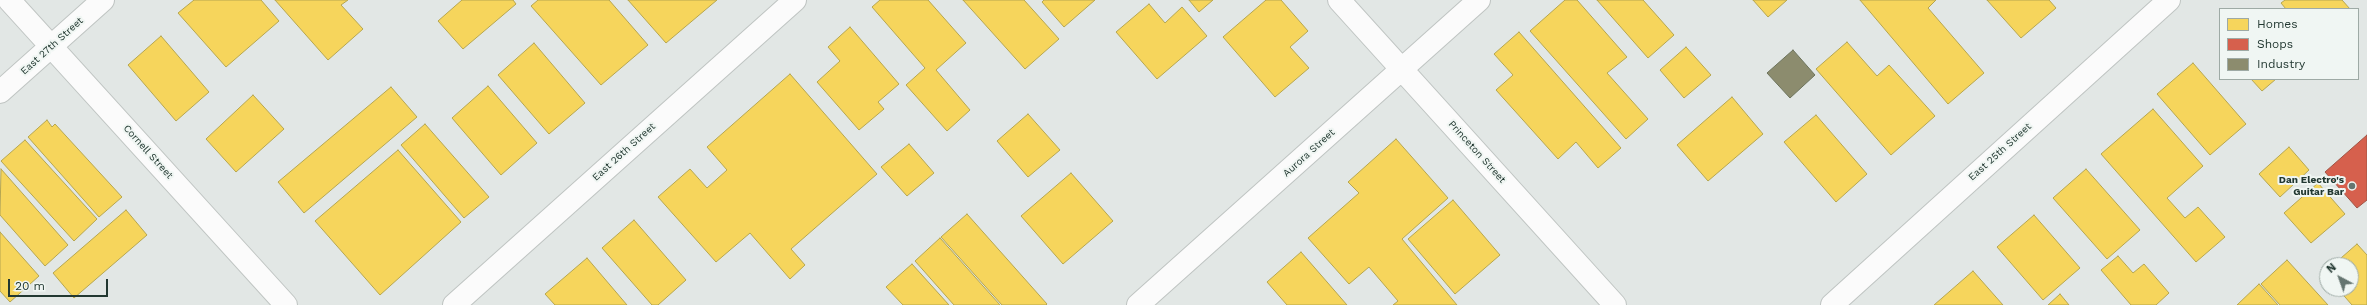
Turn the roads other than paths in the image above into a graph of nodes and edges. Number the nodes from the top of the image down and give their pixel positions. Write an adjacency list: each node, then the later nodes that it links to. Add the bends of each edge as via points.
1 (9, 0): 7 (street, Cornell Street)
2 (103, 0): 7 (street, East 27th Street)
3 (795, 0): 11 (street, East 26th Street)
4 (1339, 0): 8 (street, Princeton Street)
5 (1479, 0): 8 (street, Aurora Street)
6 (2169, 0): 14 (street, East 25th Street)
7 (51, 46): 9 (street, East 27th Street); 10 (street, Cornell Street)
8 (1402, 69): 12 (street, Aurora Street); 13 (street, Princeton Street)
9 (0, 92)
10 (286, 305)
11 (454, 305)
12 (1138, 305)
13 (1615, 305)
14 (1832, 305)

